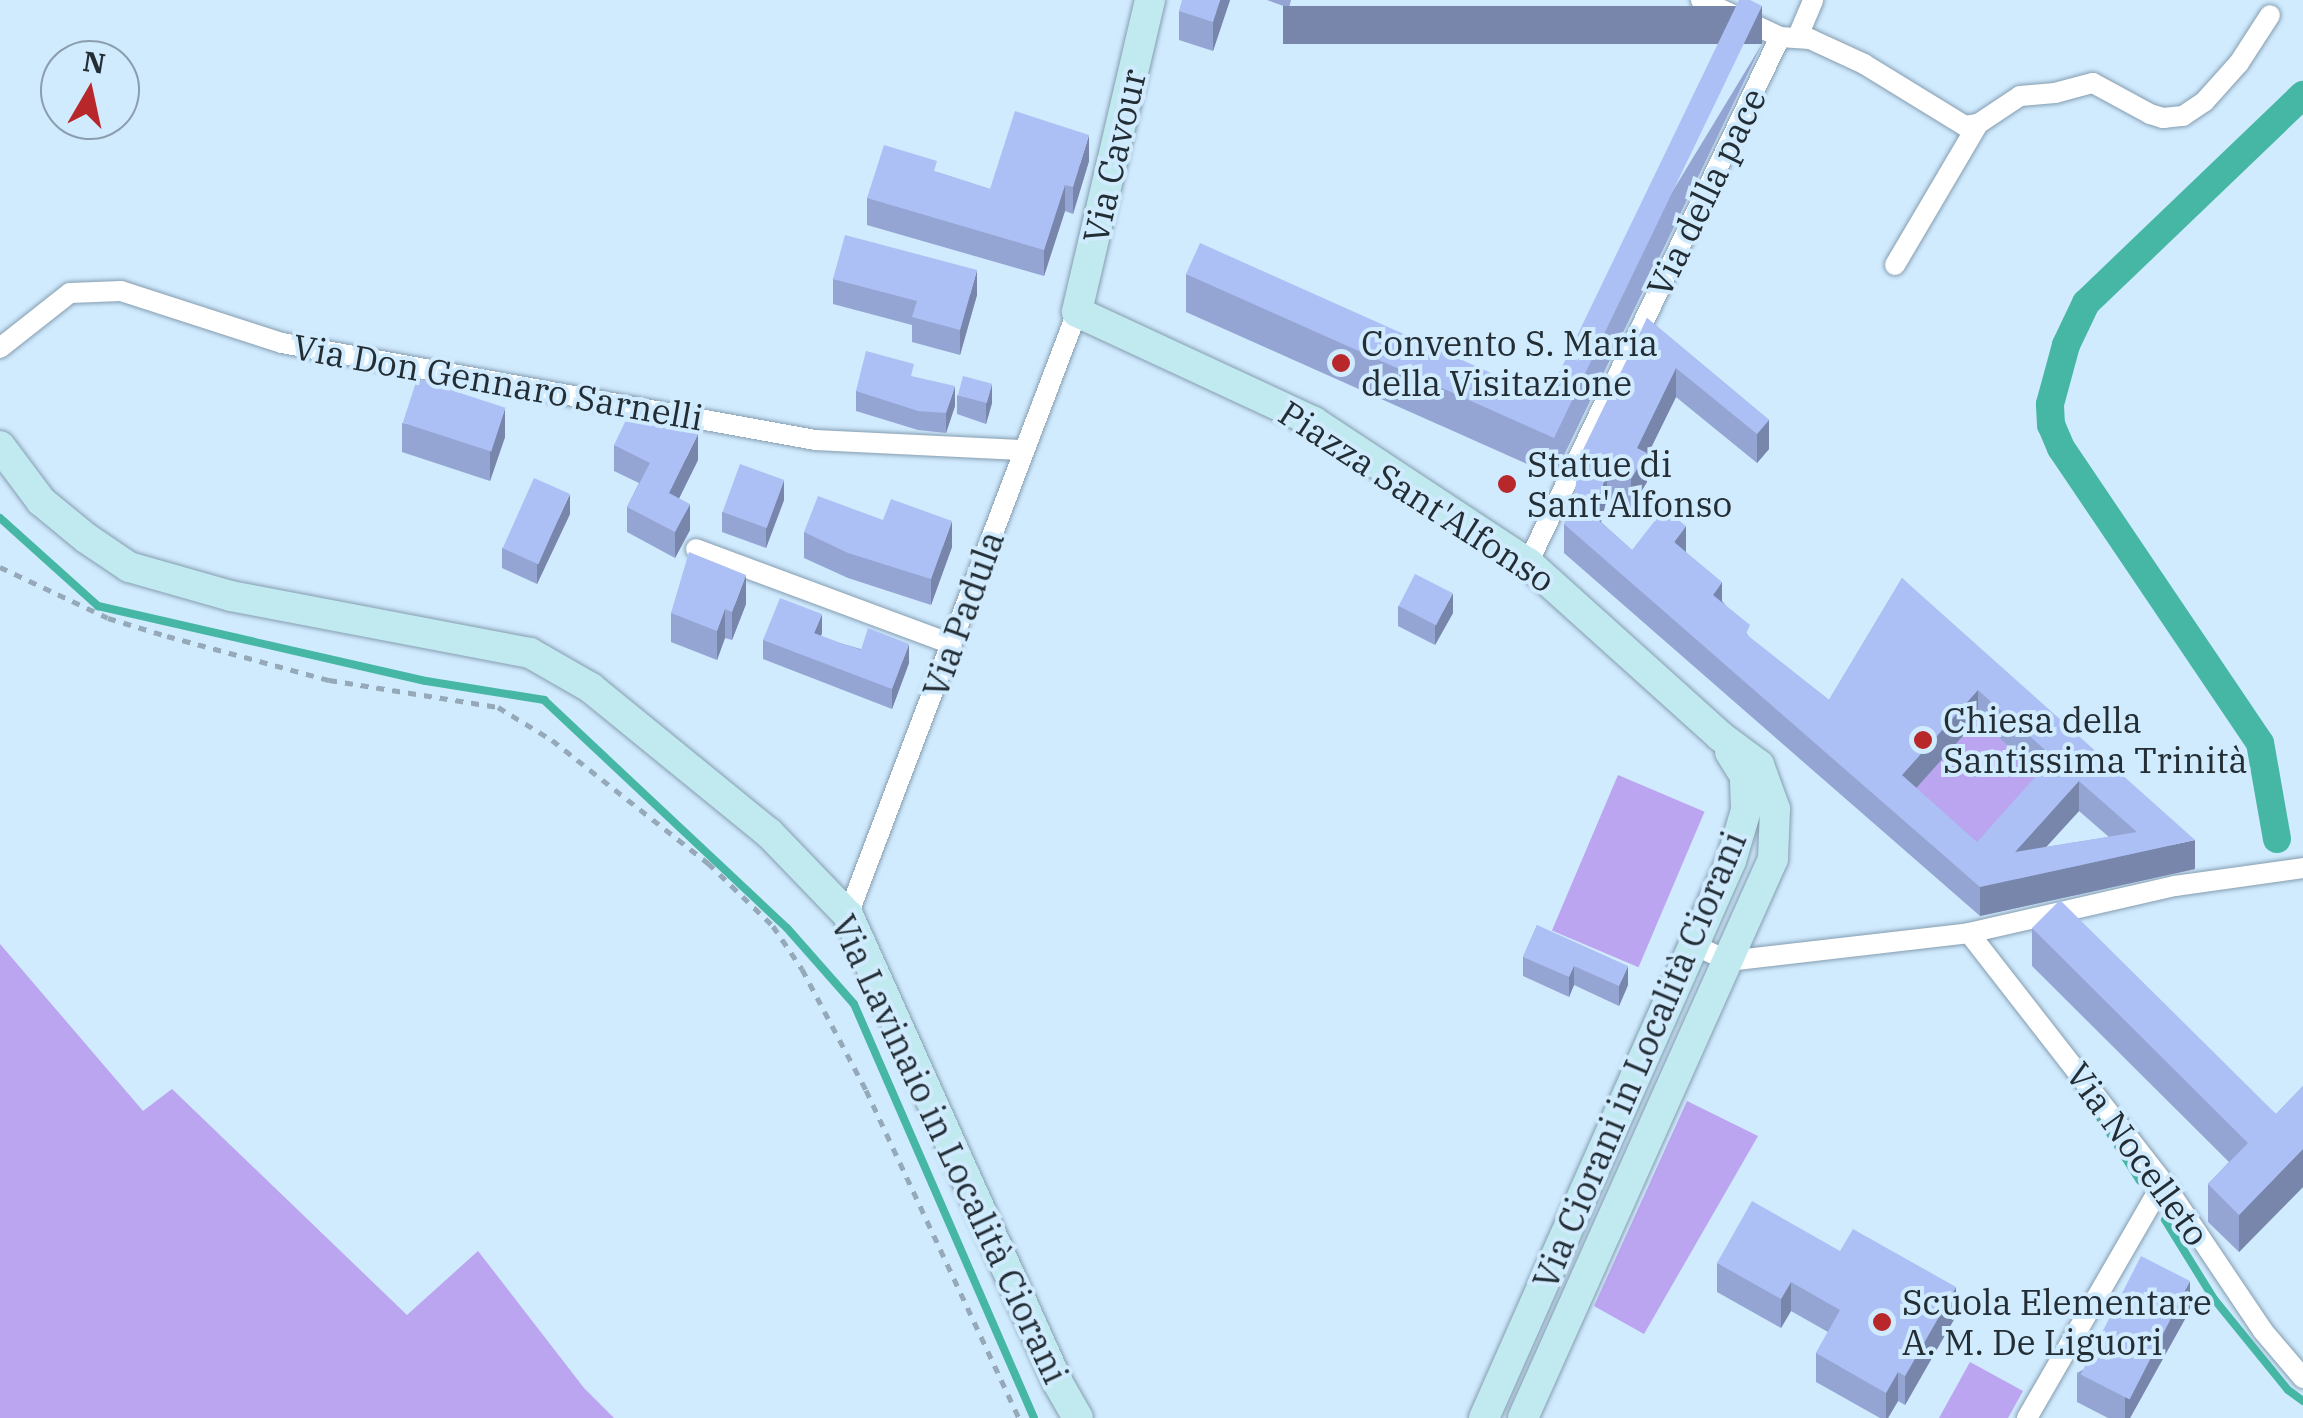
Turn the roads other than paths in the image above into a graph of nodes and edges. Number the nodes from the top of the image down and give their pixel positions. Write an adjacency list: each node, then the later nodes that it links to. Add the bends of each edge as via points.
1 (1150, 0): 8 (street, Via Cavour)
2 (1701, 0): 5 (street)
3 (1813, 0): 5 (street, Via della pace)
4 (2270, 15): 6 (street, via 2240,63 2183,116 2150,114 2093,83 2020,96)
5 (1789, 37): 6 (street, via 1864,64 1965,126); 13 (street, Via della pace)
6 (1978, 124): 7 (street)
7 (1895, 266)
8 (1077, 312): 11 (street, Via Padula); 13 (street, Piazza Sant'Alfonso, via 1314,422)
9 (0, 348): 11 (street, Via Don Gennaro Sarnelli, via 70,293 121,291 282,343 815,440)
10 (0, 446): 17 (street, Via Lavinaio in Località Ciorani, via 41,501 129,566 230,596 530,653 591,688 769,833)
11 (1021, 450): 14 (street, Via Padula)
12 (696, 549): 14 (street)
13 (1528, 563): 15 (street, Piazza Sant'Alfonso)
14 (952, 644): 17 (street, Via Padula)
15 (1720, 736): 19 (street, Via Ciorani in Località Ciorani, via 1745,776 1746,810); 20 (street, Via Ciorani in Località Ciorani, via 1759,766 1774,809 1773,859)
16 (2303, 868): 18 (street, via 2175,886)
17 (848, 915): 23 (street, Via Lavinaio in Località Ciorani)
18 (1969, 933): 20 (street); 21 (street, Via Nocelleto)
19 (1694, 945): 20 (street); 24 (street, Via Ciorani in Località Ciorani)
20 (1728, 961): 25 (street, Via Ciorani in Località Ciorani)
21 (2163, 1182): 22 (street, Via Nocelleto); 26 (street)
22 (2300, 1368)
23 (1078, 1418)
24 (1484, 1418)
25 (1523, 1418)
26 (2028, 1418)

